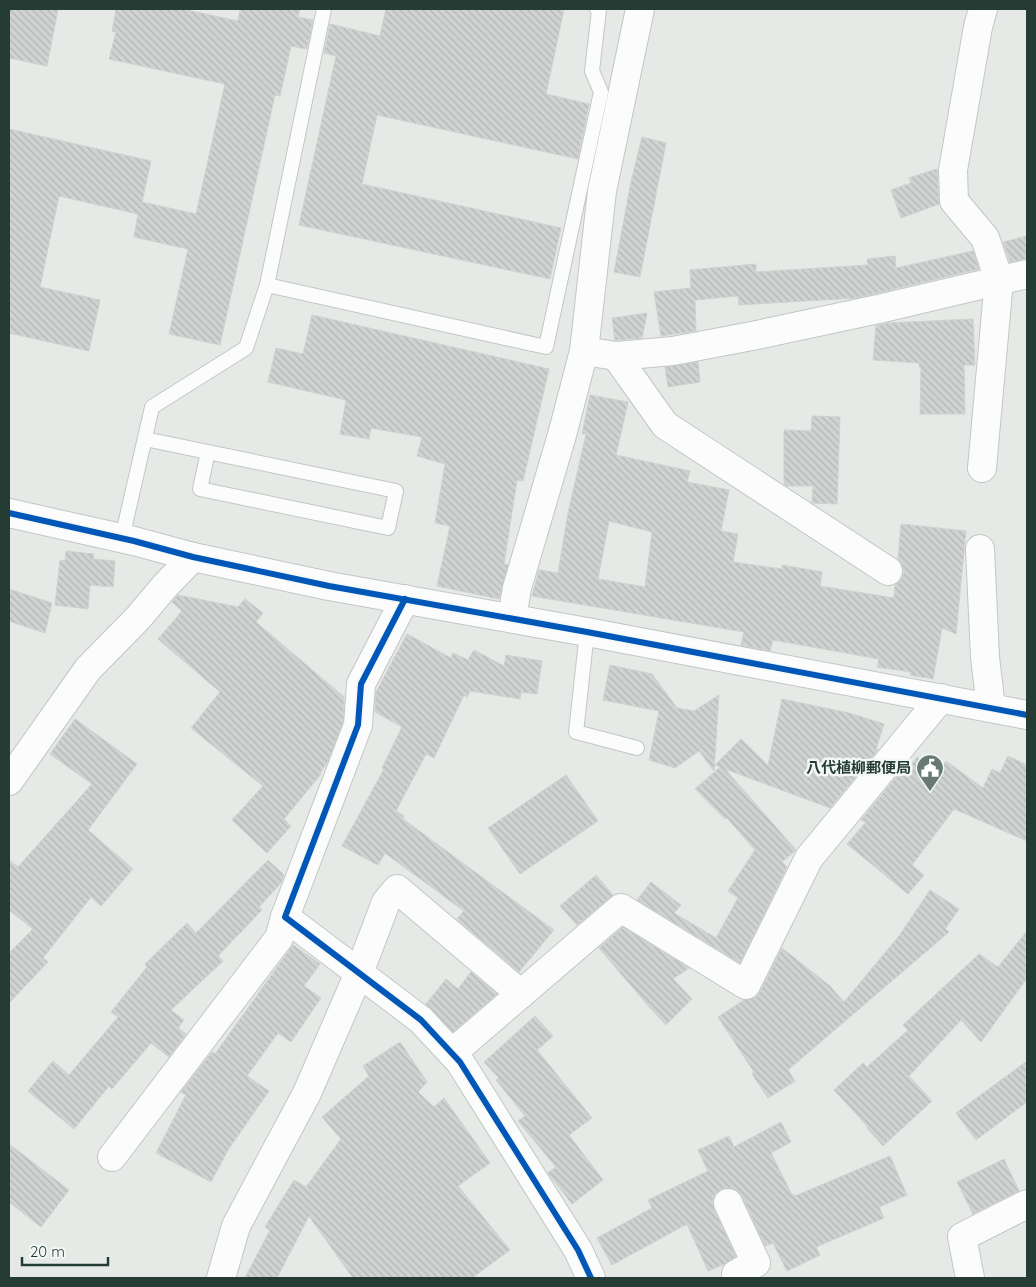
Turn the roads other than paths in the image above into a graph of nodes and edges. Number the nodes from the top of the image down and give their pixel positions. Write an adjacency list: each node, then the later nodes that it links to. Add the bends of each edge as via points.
1 (324, 9): 7 (lane)
2 (597, 9): 7 (lane, via 592,71 601,92 546,347)
3 (640, 9): 8 (street, via 602,191)
4 (983, 9): 6 (street, via 953,170 954,201 985,238)
5 (1027, 274): 6 (street)
6 (999, 280): 9 (street, via 758,335 673,351); 12 (street)
7 (267, 284): 10 (lane, via 246,348 152,407)
8 (584, 351): 9 (street); 19 (street, via 517,588)
9 (616, 356): 17 (street, via 665,425)
10 (145, 439): 11 (lane); 14 (lane)
11 (208, 452): 11 (lane, via 200,489 388,528 396,491)
12 (982, 468)
13 (9, 513): 14 (street)
14 (122, 538): 16 (street)
15 (980, 549): 22 (street)
16 (193, 557): 18 (street); 25 (street, via 88,669)
17 (888, 571)
18 (405, 600): 19 (street); 26 (street, via 361,684 358,725)
19 (512, 618): 20 (street)
20 (587, 632): 21 (street); 24 (lane, via 576,732)
21 (941, 698): 22 (street); 28 (street, via 809,858 746,985 621,908)
22 (991, 708): 23 (street)
23 (1027, 715)
24 (637, 748)
25 (9, 781)
26 (285, 917): 27 (street); 30 (street, via 279,938)
27 (359, 973): 28 (street, via 386,902 397,889); 29 (street, via 421,1020); 34 (street, via 307,1094 236,1226)
28 (521, 994): 29 (street)
29 (452, 1053): 35 (street, via 578,1250)
30 (112, 1157)
31 (728, 1202): 33 (street, via 756,1264)
32 (1027, 1204): 36 (street, via 962,1237)
33 (734, 1277)
34 (220, 1278)
35 (591, 1278)
36 (970, 1278)

